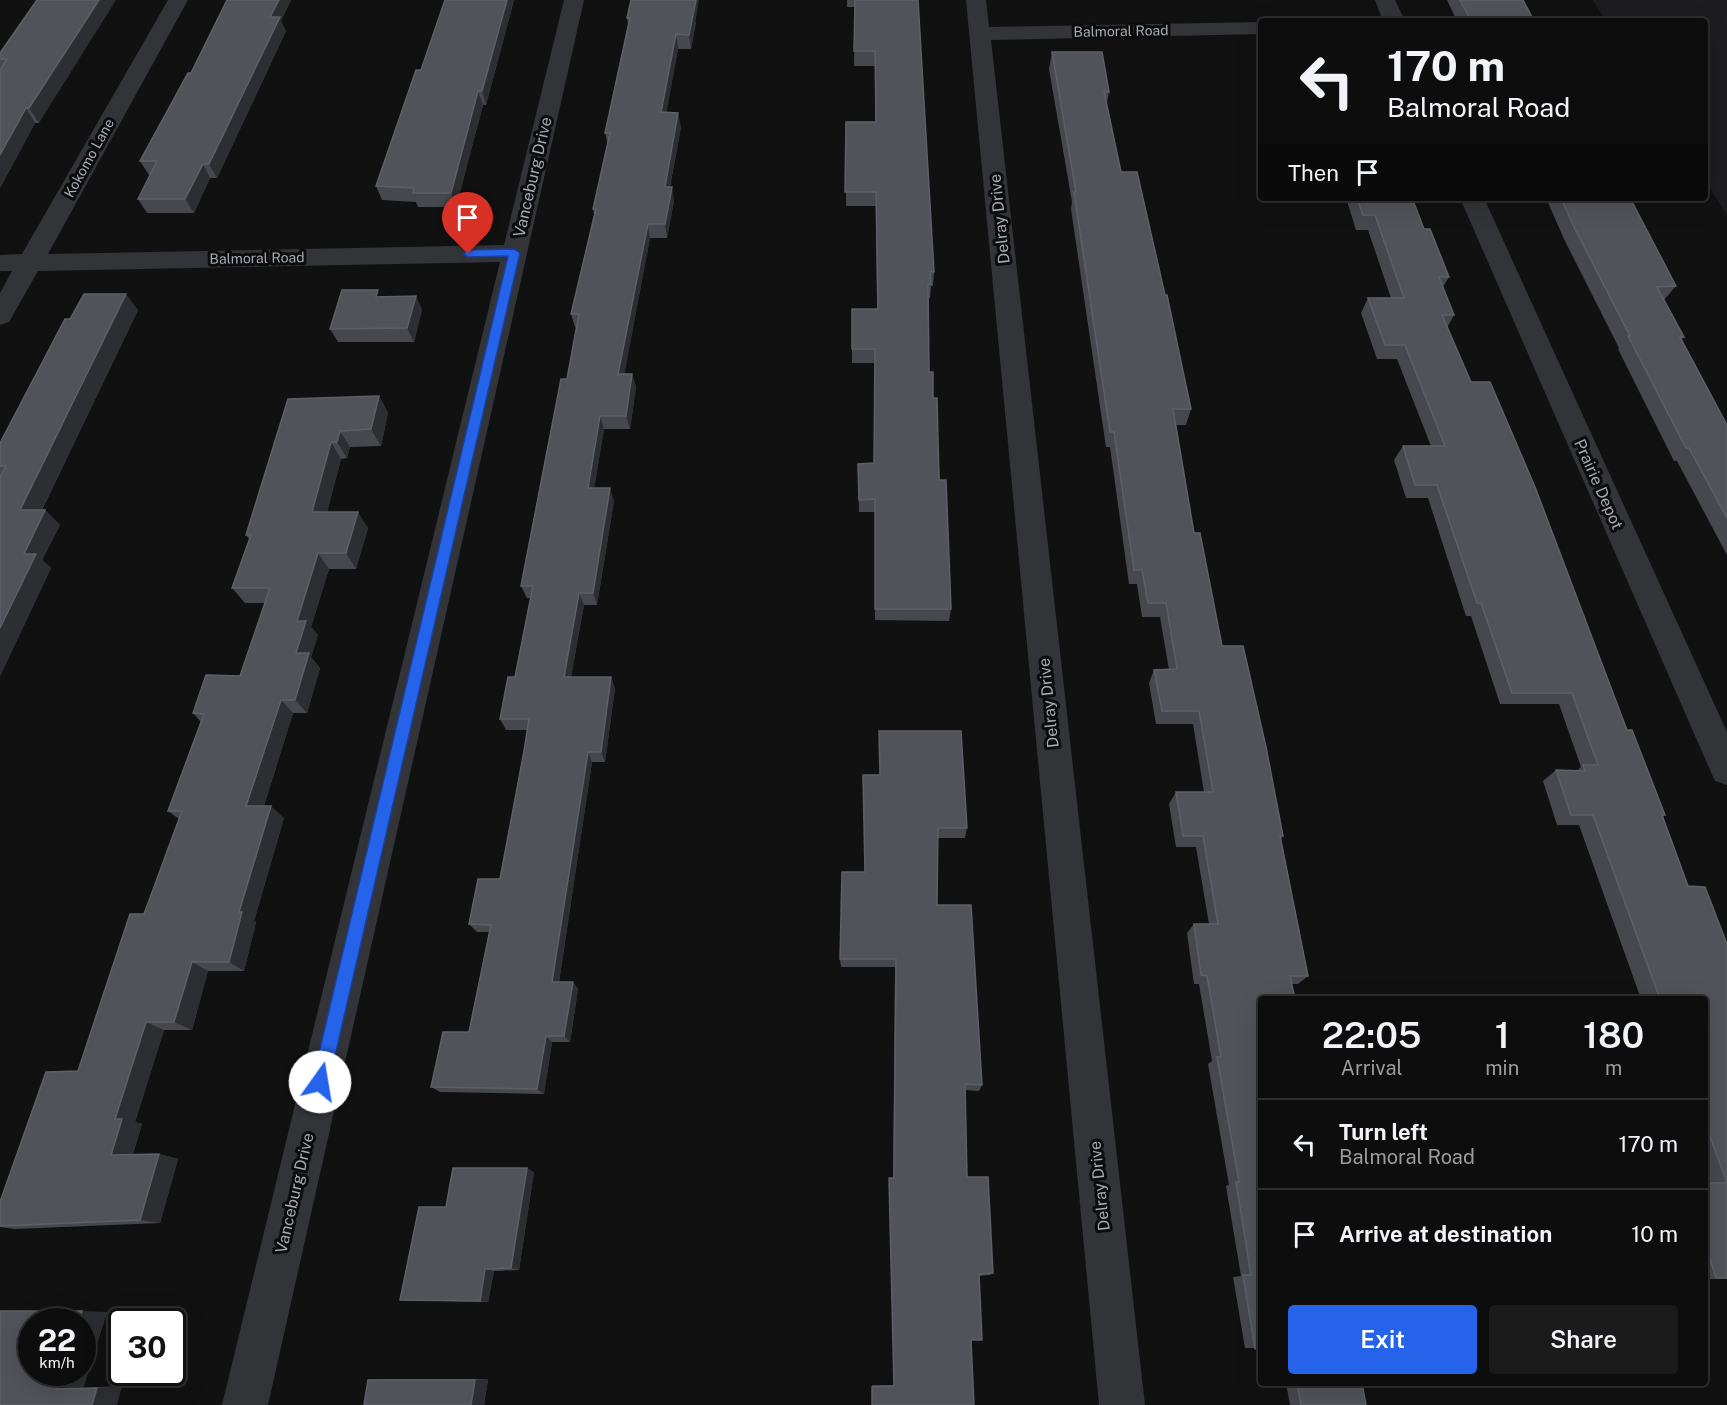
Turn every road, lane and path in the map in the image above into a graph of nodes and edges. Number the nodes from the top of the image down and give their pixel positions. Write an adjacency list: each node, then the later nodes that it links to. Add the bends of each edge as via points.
1 (178, 0): 11 (street, Kokomo Lane)
2 (574, 0): 9 (street, Vanceburg Drive)
3 (976, 0): 7 (street, Delray Drive)
4 (1385, 0): 5 (street)
5 (1393, 18)
6 (1258, 28): 7 (street, Balmoral Road)
7 (980, 34): 15 (street, Delray Drive)
8 (1473, 201): 13 (street, Prairie Depot)
9 (514, 253): 11 (street, Balmoral Road); 14 (street, Vanceburg Drive)
10 (0, 263): 11 (street, Balmoral Road)
11 (30, 263): 12 (street, Kokomo Lane)
12 (0, 316)
13 (1727, 770)
14 (245, 1405)
15 (1122, 1405)

